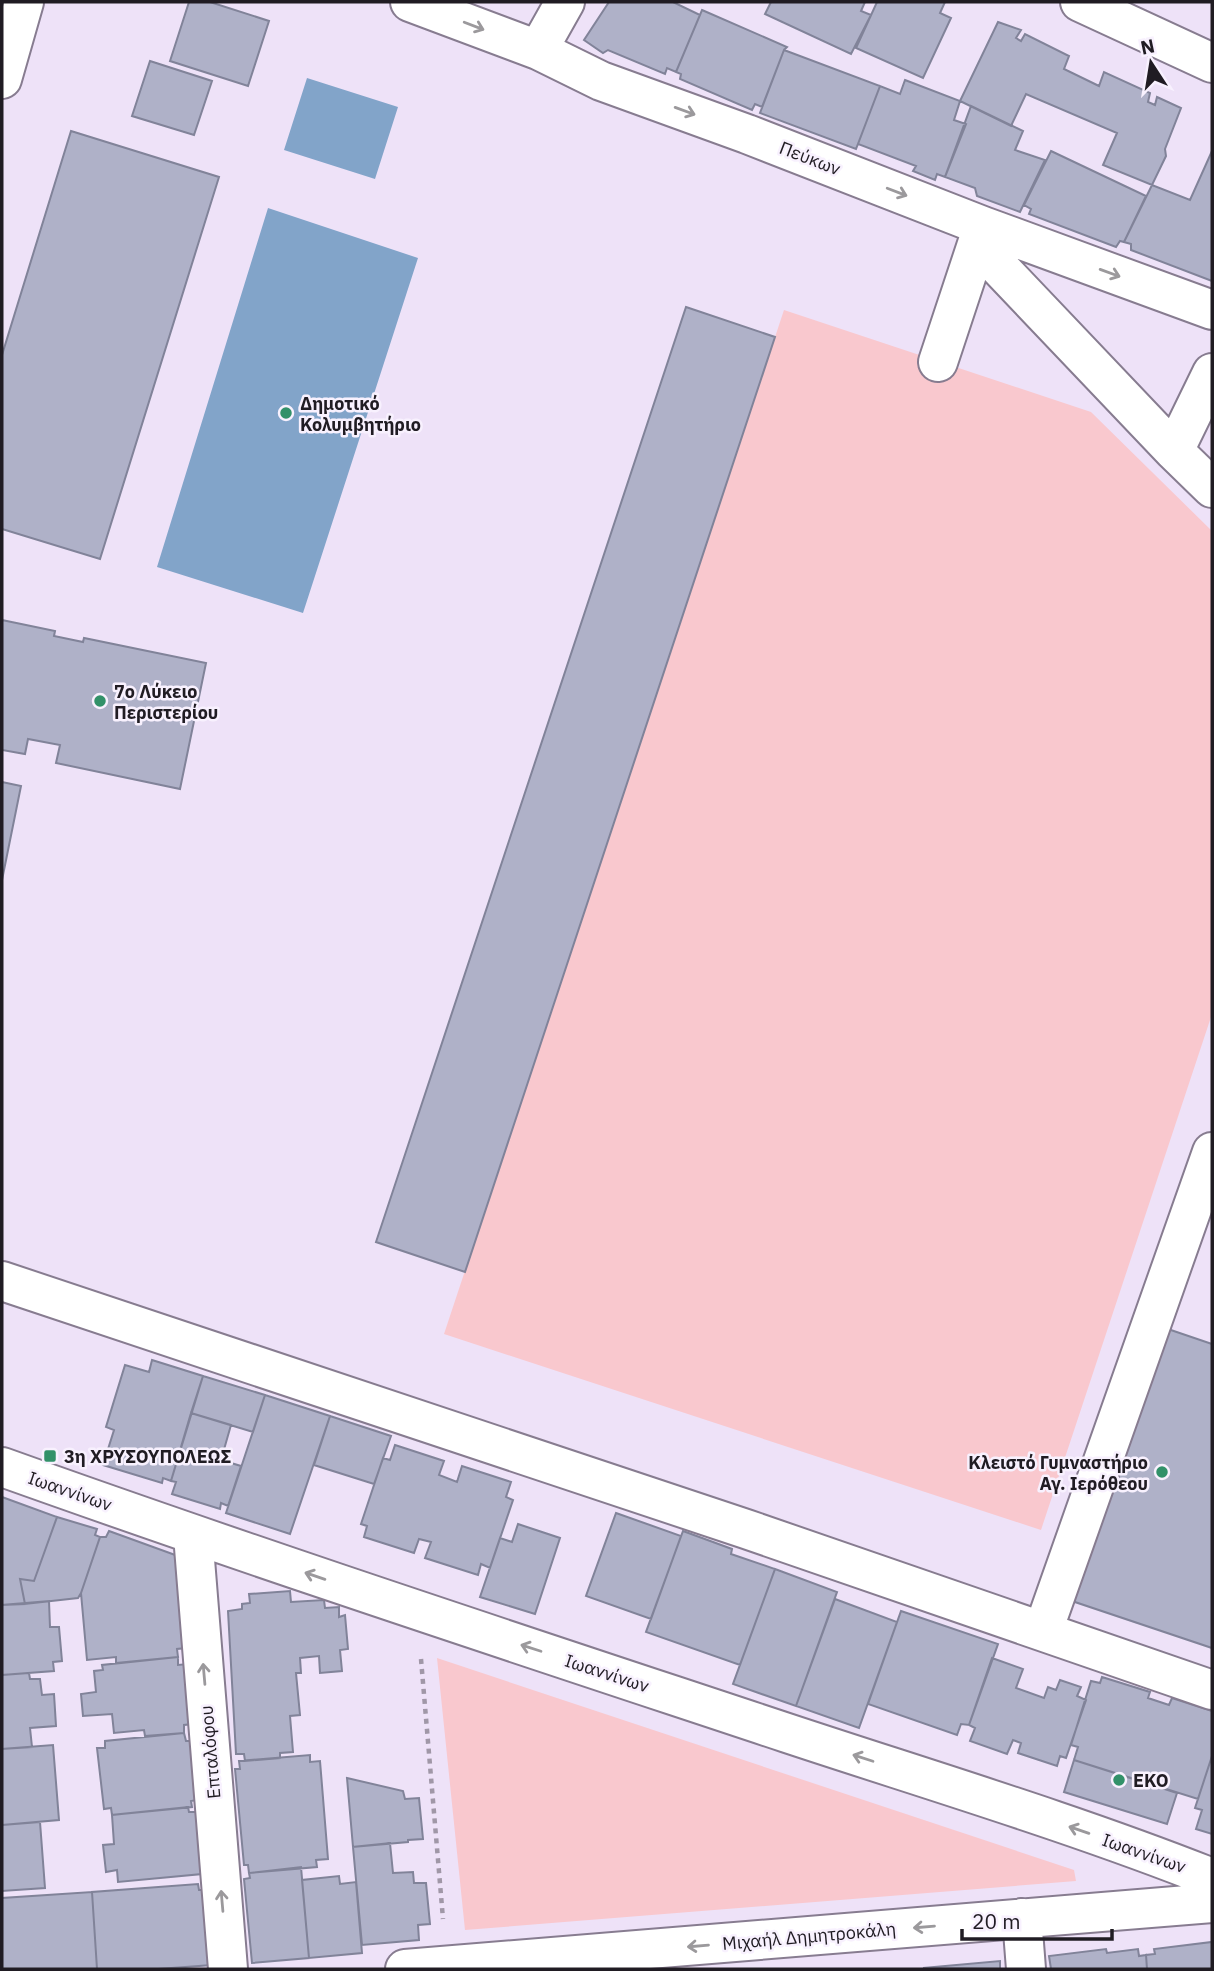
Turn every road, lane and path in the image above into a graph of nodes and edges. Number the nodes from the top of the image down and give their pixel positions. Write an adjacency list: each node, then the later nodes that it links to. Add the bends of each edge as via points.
1 (24, 2): 7 (street)
2 (410, 2): 5 (street, Πεύκων, one-way to 5)
3 (565, 2): 5 (street)
4 (1080, 2): 6 (street)
5 (538, 50): 8 (street, Πεύκων, one-way to 8, via 601,81 747,134)
6 (1212, 63)
7 (2, 79)
8 (980, 235): 9 (street, Πεύκων, one-way to 9); 10 (street); 12 (street)
9 (1212, 310)
10 (938, 362)
11 (1212, 373): 12 (street)
12 (1174, 452): 13 (street)
13 (1211, 485)
14 (1212, 1152): 18 (street)
15 (2, 1281): 18 (street)
16 (2, 1467): 17 (street, Ιωαννίνων)
17 (193, 1535): 21 (street, Ιωαννίνων, one-way to 17, via 1018,1809); 27 (street, Επταλόφου, one-way to 17)
18 (1043, 1632): 19 (street)
19 (1212, 1690)
20 (426, 1706): 25 (path)
21 (1212, 1878)
22 (1212, 1903): 23 (street, Μιχαήλ Δημητροκάλη)
23 (1022, 1918): 24 (street, Μιχαήλ Δημητροκάλη, one-way to 24); 29 (street)
24 (784, 1954): 26 (street, Μιχαήλ Δημητροκάλη, one-way to 26)
25 (447, 1966): 26 (street, Μιχαήλ Δημητροκάλη); 28 (street, Μιχαήλ Δημητροκάλη)
26 (490, 1966)
27 (228, 1969)
28 (405, 1969)
29 (1026, 1969)

